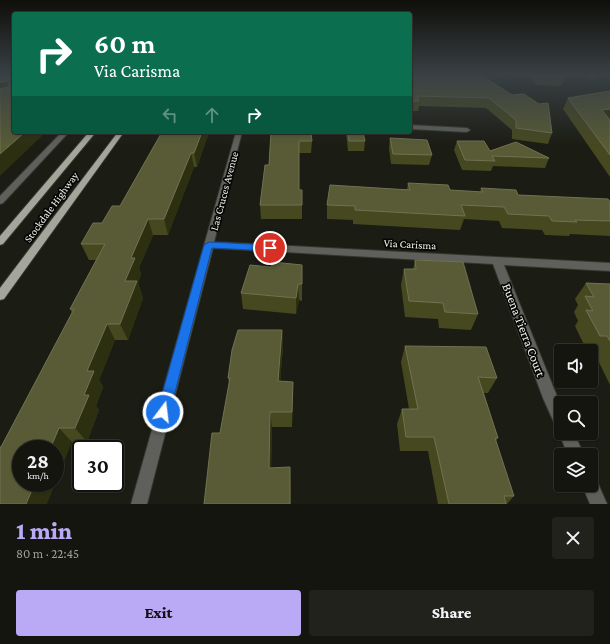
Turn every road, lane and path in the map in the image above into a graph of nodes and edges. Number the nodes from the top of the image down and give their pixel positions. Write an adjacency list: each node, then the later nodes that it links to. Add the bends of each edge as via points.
1 (412, 127): 2 (street)
2 (468, 130)
3 (64, 134): 9 (street)
4 (91, 134): 10 (main road, Stockdale Highway)
5 (113, 134): 8 (main road)
6 (120, 134): 8 (main road, Stockdale Highway)
7 (238, 134): 11 (street, Las Cruces Avenue)
8 (112, 145): 14 (main road, Stockdale Highway)
9 (0, 201)
10 (0, 242)
11 (209, 245): 12 (street, Via Carisma); 17 (street, Las Cruces Avenue)
12 (497, 261): 13 (street, Via Carisma); 15 (street, Buena Tierra Court)
13 (610, 267)
14 (0, 296)
15 (554, 407)
16 (593, 492): 18 (street)
17 (139, 504)
18 (599, 504)

